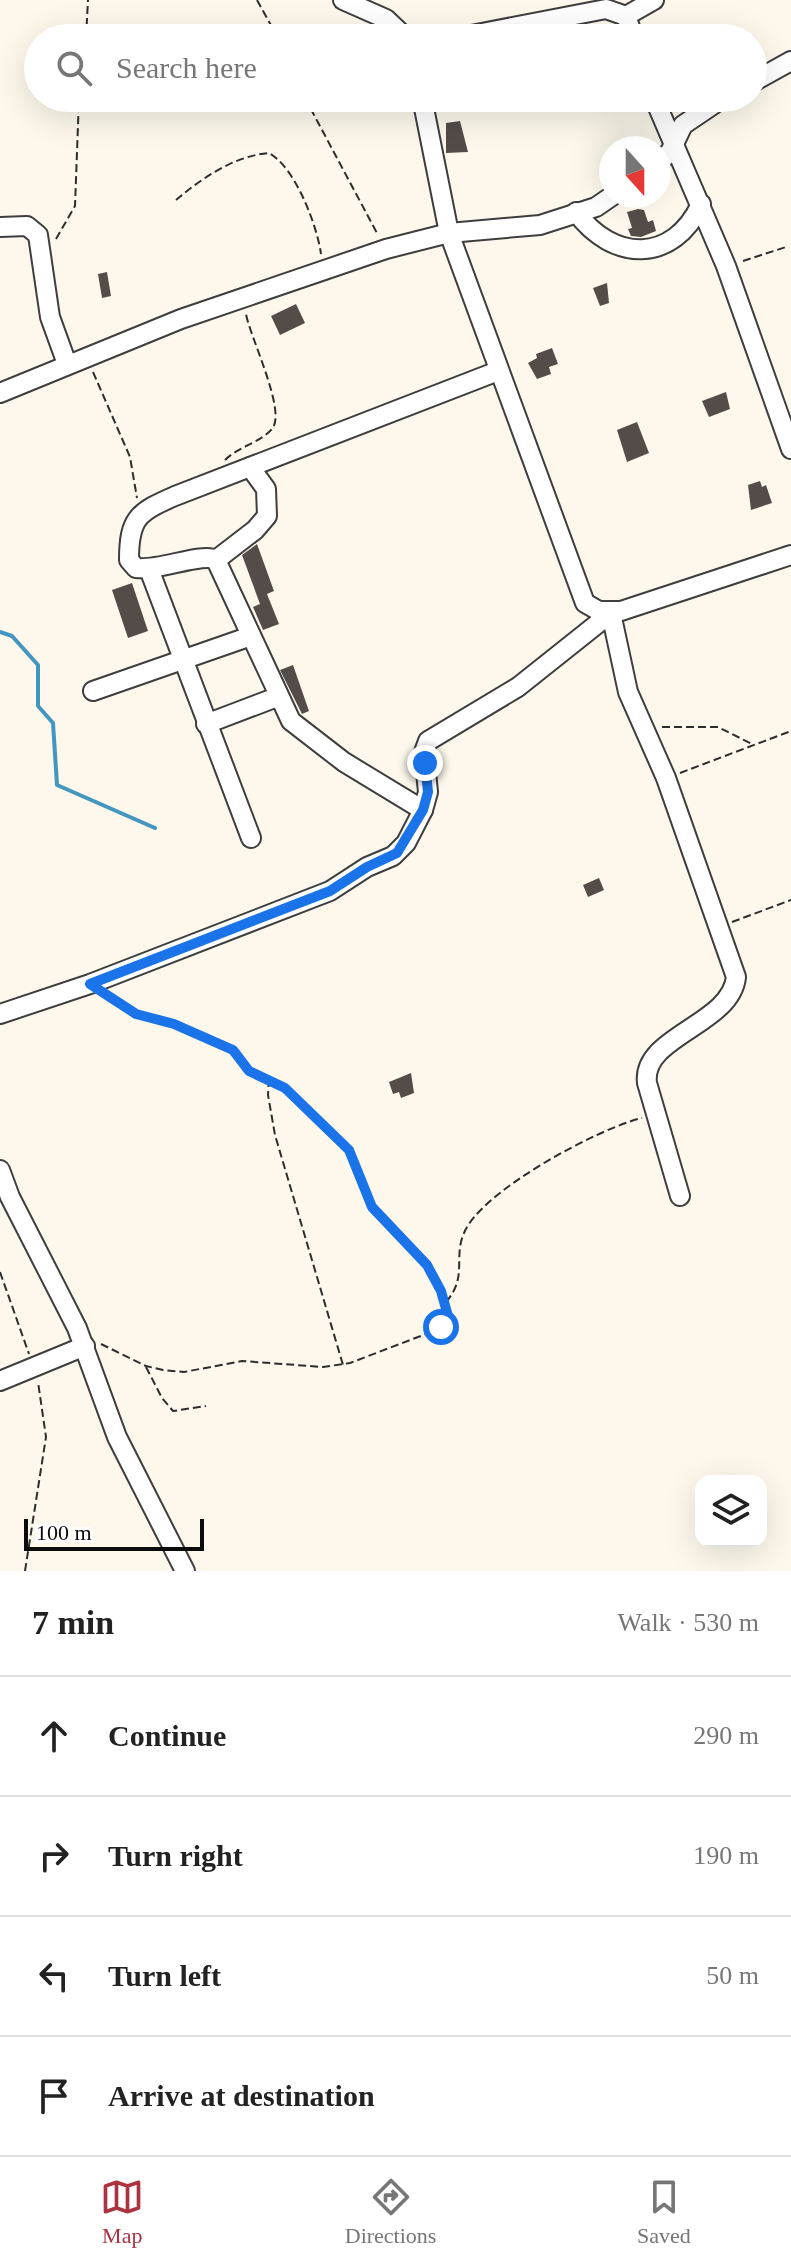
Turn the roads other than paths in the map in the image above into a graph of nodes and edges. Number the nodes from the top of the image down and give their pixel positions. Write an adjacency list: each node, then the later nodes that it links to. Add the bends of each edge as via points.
1 (343, 0): 4 (street)
2 (654, 0): 3 (street)
3 (626, 16): 5 (street, via 597,9); 6 (street)
4 (391, 24)
5 (524, 24)
6 (629, 24)
7 (791, 61): 8 (street)
8 (767, 74)
9 (425, 112): 17 (street)
10 (659, 112): 12 (street)
11 (702, 112): 12 (street, via 683,125)
12 (672, 144): 13 (street)
13 (701, 204): 15 (street, via 685,232 646,249 604,241); 21 (street)
14 (599, 206): 15 (street)
15 (576, 212): 17 (street, via 529,228)
16 (0, 227): 18 (street, via 30,227 38,235 50,317)
17 (449, 233): 18 (street, via 244,297); 19 (street)
18 (67, 364): 20 (street)
19 (498, 371): 22 (street); 26 (street, via 579,593 593,610)
20 (0, 393)
21 (791, 449)
22 (250, 467): 24 (street, via 266,489 267,516); 25 (street, via 136,517 129,560 136,568)
23 (791, 555): 26 (street)
24 (216, 560): 25 (street, via 205,556); 27 (street)
25 (149, 569): 28 (street)
26 (611, 613): 32 (street, via 518,687 431,737 424,752 428,792); 36 (street, via 628,692 721,926 736,983 722,1004 650,1062 647,1083)
27 (251, 636): 28 (street); 30 (street)
28 (182, 661): 29 (street); 31 (street)
29 (93, 691)
30 (277, 697): 31 (street); 32 (street, via 301,731)
31 (206, 724): 33 (street)
32 (423, 810): 34 (street, via 397,853 330,891)
33 (251, 838)
34 (0, 1014)
35 (0, 1170): 37 (street)
36 (680, 1196)
37 (85, 1346): 38 (street); 39 (street, via 117,1437)
38 (0, 1381)
39 (185, 1571)

